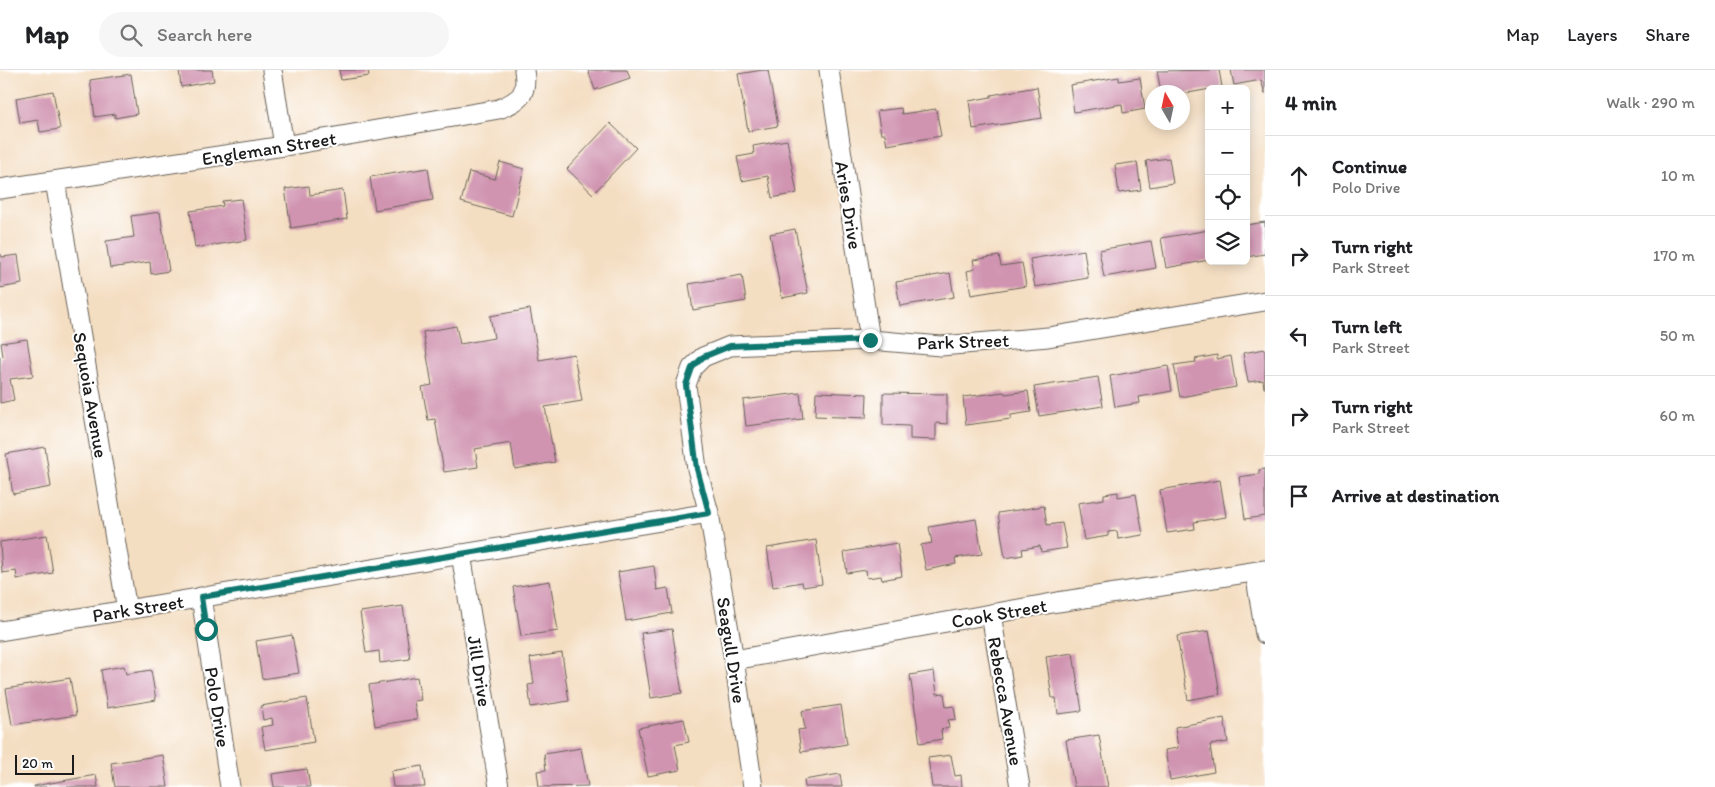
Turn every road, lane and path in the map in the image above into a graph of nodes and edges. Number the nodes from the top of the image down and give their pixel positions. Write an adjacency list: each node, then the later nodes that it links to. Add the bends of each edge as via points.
1 (272, 70): 4 (street)
2 (829, 70): 8 (street, Aries Drive)
3 (525, 77): 4 (street, Engleman Street, via 524,93 499,109)
4 (284, 146): 5 (street, Engleman Street)
5 (55, 181): 6 (street, Engleman Street); 13 (street, Sequoia Avenue)
6 (0, 189)
7 (1265, 301): 8 (street, Park Street, via 1048,337 941,346)
8 (870, 340): 9 (street, Park Street, via 730,346 703,357 692,368 686,385 697,469)
9 (709, 513): 10 (street, Park Street); 17 (street, Seagull Drive)
10 (461, 554): 12 (street, Park Street); 19 (street, Jill Drive)
11 (1260, 571): 14 (street, Cook Street); 16 (street)
12 (201, 597): 13 (street, Park Street); 18 (street, Polo Drive)
13 (127, 610): 15 (street, Park Street)
14 (991, 614): 17 (street, Cook Street); 21 (street, Rebecca Avenue)
15 (0, 631)
16 (1265, 634)
17 (734, 660): 20 (street, Seagull Drive)
18 (230, 787)
19 (499, 787)
20 (753, 787)
21 (1020, 787)

